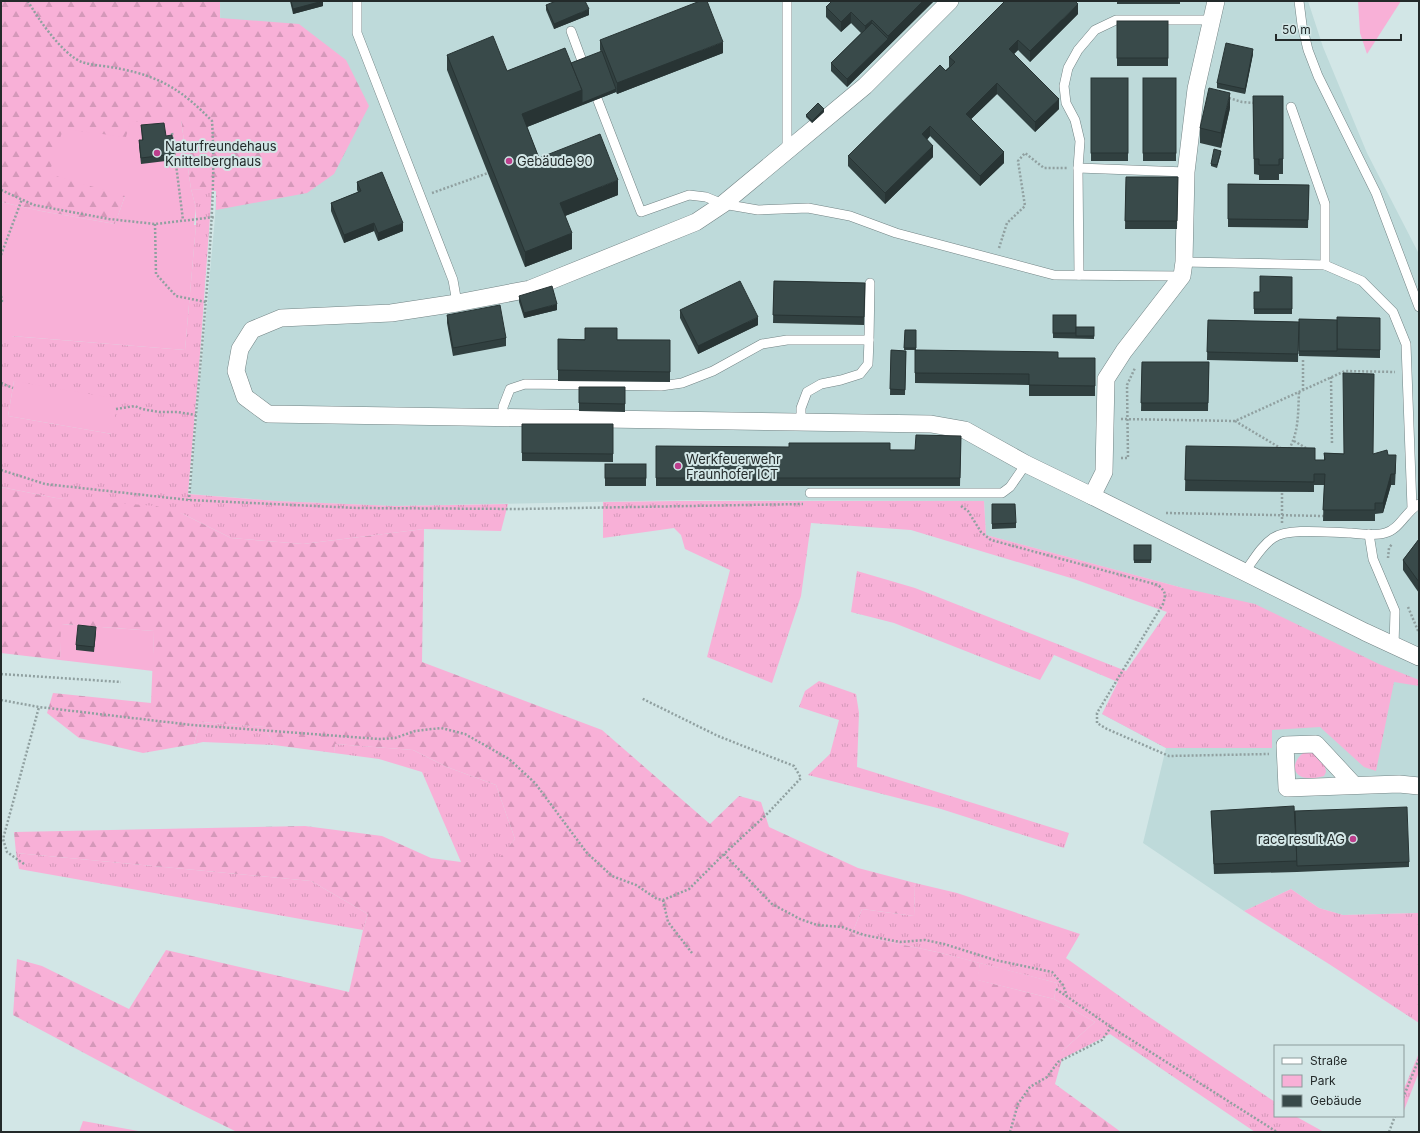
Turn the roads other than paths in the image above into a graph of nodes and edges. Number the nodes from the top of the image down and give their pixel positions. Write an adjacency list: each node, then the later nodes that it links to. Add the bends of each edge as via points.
1 (357, 1): 17 (lane, via 357,33 453,280)
2 (787, 1): 9 (lane)
3 (950, 1): 9 (street, via 866,86)
4 (1216, 1): 6 (street)
5 (1299, 1): 18 (lane, via 1308,50 1318,76 1376,193)
6 (1212, 20): 10 (lane, via 1116,20 1095,30 1074,56 1064,86 1066,103 1075,120 1080,141); 11 (street, via 1196,89)
7 (571, 31): 12 (lane, via 641,212 689,195 706,197)
8 (1291, 107): 13 (lane, via 1325,204)
9 (788, 150): 12 (street)
10 (1078, 168): 11 (lane); 15 (lane)
11 (1186, 172): 14 (street)
12 (723, 204): 15 (lane, via 758,210 808,208 843,215 896,233 1054,275); 17 (street, via 696,222 530,289)
13 (1325, 265): 14 (lane); 25 (lane, via 1362,281 1392,312 1406,344)
14 (1183, 269): 15 (lane); 24 (street, via 1106,379 1104,472)
15 (1079, 275)
16 (870, 283): 19 (lane)
17 (457, 303): 20 (street, via 391,313 281,318 252,330 240,349 236,371 245,397 268,414)
18 (1419, 307)
19 (869, 340): 20 (lane, via 787,340 762,344 713,371 682,383 660,386 525,384 510,389 503,407); 21 (lane, via 868,364 860,374 821,384 807,392 801,408)
20 (503, 418): 21 (street)
21 (801, 421): 22 (street, via 931,424 965,430)
22 (1026, 464): 23 (lane, via 1010,487 1002,493); 24 (street)
23 (810, 493)
24 (1092, 496): 27 (street)
25 (1416, 506): 26 (lane, via 1392,530)
26 (1369, 534): 27 (lane, via 1295,531 1282,533 1264,545); 28 (lane, via 1373,559 1395,611)
27 (1244, 573): 28 (street)
28 (1394, 646): 29 (street)
29 (1419, 657)
30 (1354, 785): 30 (street, via 1287,788 1285,745 1316,744); 31 (street)
31 (1419, 786)

